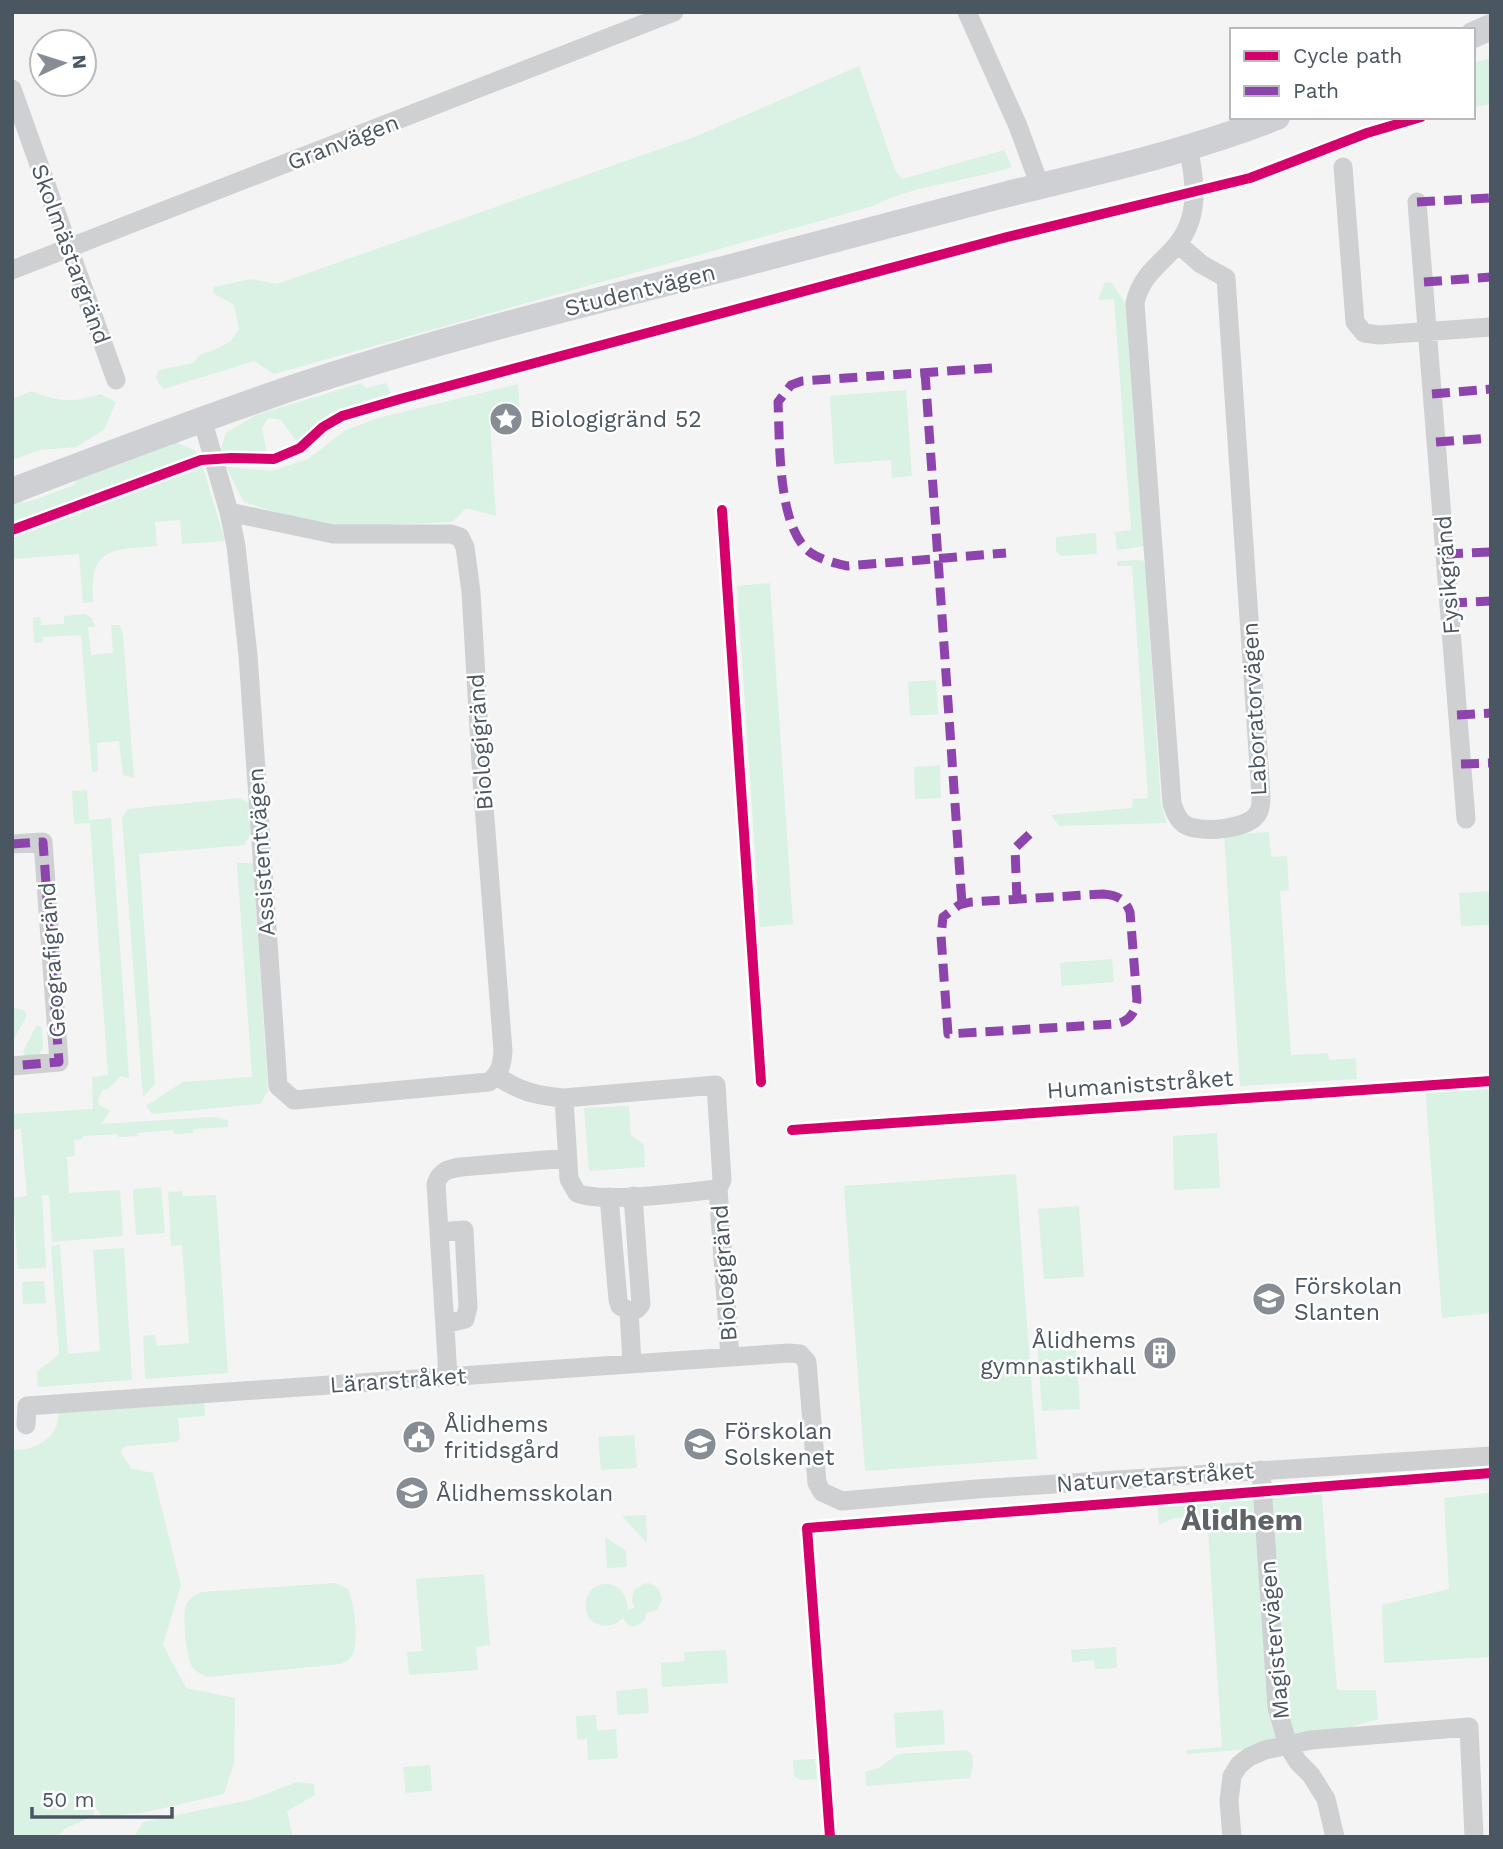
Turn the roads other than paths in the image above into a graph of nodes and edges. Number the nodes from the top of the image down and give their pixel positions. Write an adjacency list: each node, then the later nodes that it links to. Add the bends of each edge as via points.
1 (674, 12): 12 (street, Granvägen)
2 (967, 12): 9 (street)
3 (1491, 27): 4 (street)
4 (1475, 34)
5 (12, 89): 12 (street, Skolmästargränd)
6 (1271, 119): 7 (street, Studentvägen)
7 (1188, 148): 9 (street, Studentvägen); 11 (street, Laboratorvägen, via 1196,191 1188,226)
8 (1343, 167): 15 (street, via 1355,322 1364,333 1372,334)
9 (1040, 186): 17 (street, Studentvägen, via 558,311)
10 (1417, 202): 15 (street, Fysikgränd)
11 (1178, 244): 11 (street, Laboratorvägen, via 1145,277 1135,303 1172,804 1185,825 1215,829 1239,826 1258,813 1261,782 1226,278)
12 (70, 249): 13 (street, Granvägen); 16 (street, Skolmästargränd)
13 (12, 271)
14 (1491, 327): 15 (street)
15 (1427, 331): 20 (street, Fysikgränd)
16 (116, 380)
17 (202, 419): 18 (street, Studentvägen); 19 (street, Assistentvägen)
18 (12, 491)
19 (229, 512): 23 (street, Biologigränd, via 332,534 451,534 460,537 465,547 503,1051); 23 (street, Assistentvägen, via 248,655 278,1086 295,1100 478,1085)
20 (1466, 819)
21 (12, 844): 22 (street, Geografigränd, via 43,842 59,1062)
22 (12, 1066)
23 (497, 1076): 24 (street, Biologigränd, via 527,1093)
24 (564, 1098): 25 (street, Biologigränd); 26 (street, Biologigränd, via 716,1085 722,1180)
25 (568, 1158): 28 (street, Biologigränd, via 569,1179 576,1194); 32 (street, via 447,1170 439,1175)
26 (718, 1189): 27 (street, Biologigränd); 30 (street, Biologigränd)
27 (633, 1196): 28 (street, Biologigränd); 29 (street, via 641,1304)
28 (609, 1197): 29 (street, via 618,1300)
29 (629, 1311): 31 (street)
30 (730, 1357): 31 (street, Lärarstråket); 36 (street, Lärarstråket, via 789,1353 800,1354 807,1362 817,1483)
31 (632, 1363): 32 (street, Lärarstråket)
32 (448, 1376): 33 (street, Lärarstråket, via 27,1406)
33 (26, 1425)
34 (1491, 1456): 35 (street, Naturvetarstråket)
35 (1261, 1470): 36 (street, Naturvetarstråket, via 842,1501); 37 (street, Magistervägen, via 1277,1707)
36 (822, 1492)
37 (1288, 1746): 38 (street, via 1249,1757 1232,1776); 39 (street, Magistervägen, via 1326,1799); 40 (street, via 1311,1740 1469,1727)
38 (1231, 1837)
39 (1335, 1837)
40 (1474, 1837)

